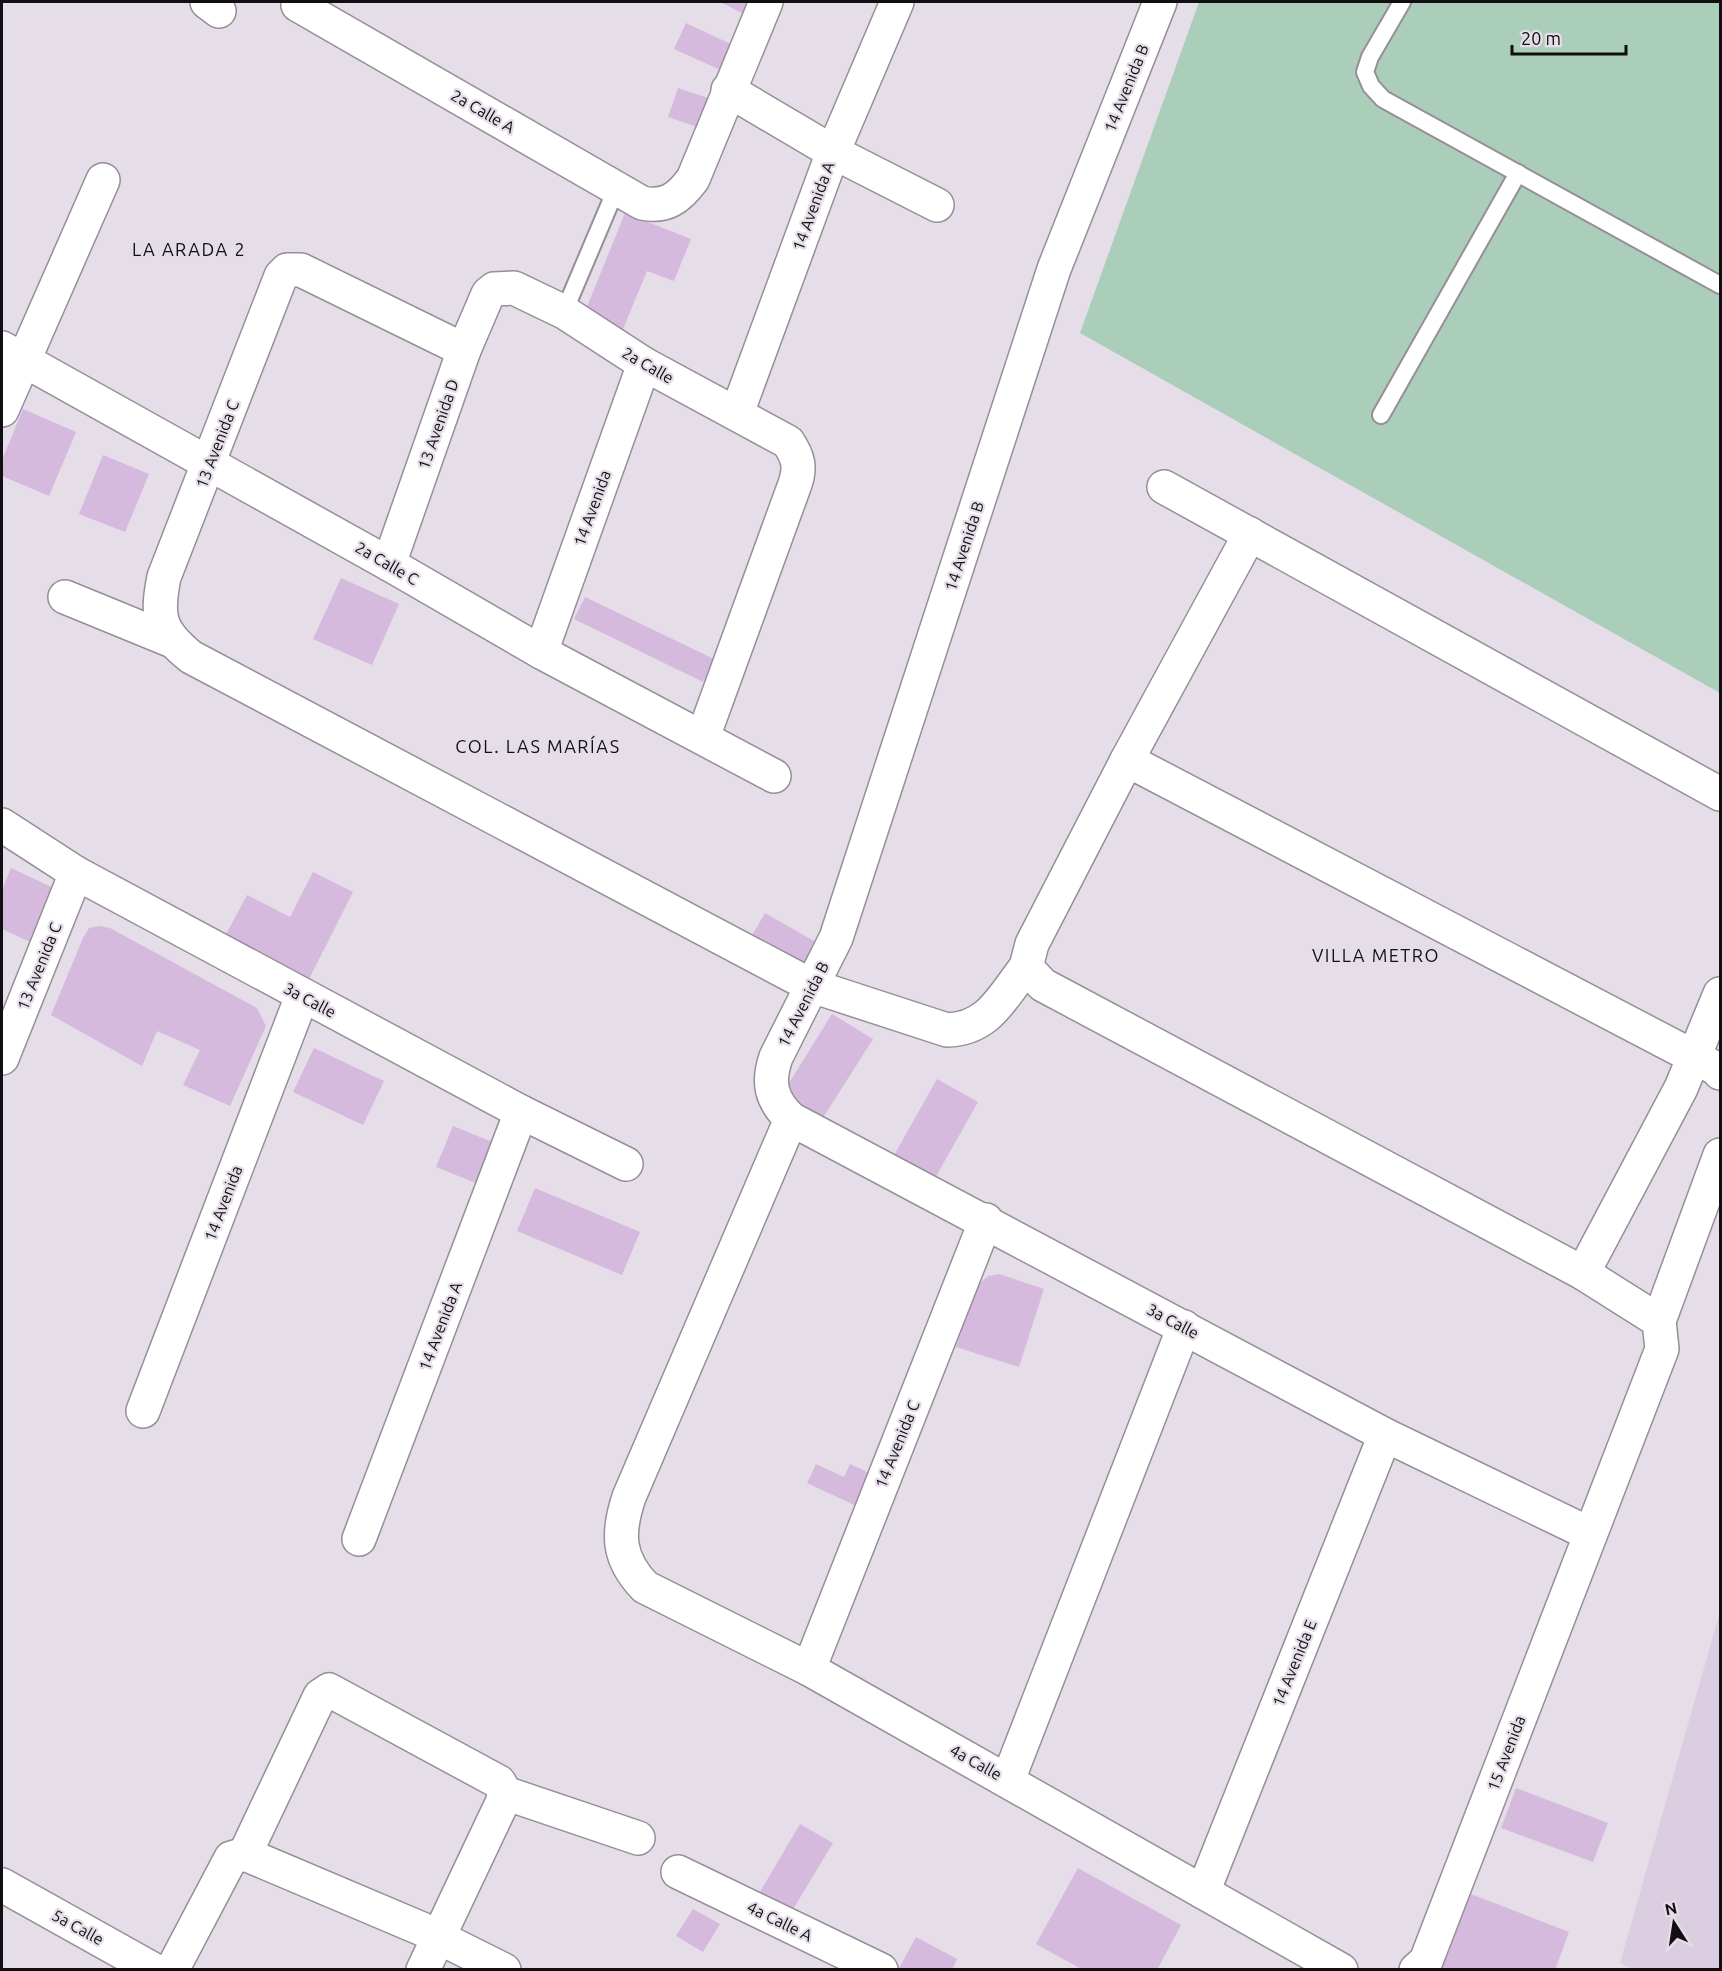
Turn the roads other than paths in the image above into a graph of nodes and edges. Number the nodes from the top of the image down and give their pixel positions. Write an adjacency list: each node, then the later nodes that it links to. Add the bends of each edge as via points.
1 (766, 2): 6 (street)
2 (897, 2): 7 (street, 14 Avenida A)
3 (1160, 2): 35 (street, 14 Avenida B, via 1054,269 836,938)
4 (1402, 2): 8 (lane, via 1370,57 1365,72 1371,86 1383,99)
5 (298, 5): 10 (street, 2a Calle A)
6 (728, 90): 7 (street); 10 (street, 2a Calle A, via 693,179 683,192 671,202 656,206 642,203)
7 (833, 152): 11 (street); 19 (street, 14 Avenida A)
8 (1518, 173): 12 (lane); 20 (lane)
9 (103, 180): 16 (street)
10 (616, 187): 14 (lane)
11 (937, 205)
12 (1720, 285)
13 (494, 289): 14 (street, 2a Calle, via 514,288); 15 (street, 13 Avenida D, via 482,304)
14 (564, 312): 17 (street, 2a Calle)
15 (464, 350): 21 (street, 13 Avenida C, via 314,275 287,270 275,289); 24 (street, 13 Avenida D)
16 (13, 355): 18 (street); 21 (street, 2a Calle C)
17 (644, 364): 19 (street, 2a Calle); 27 (street, 14 Avenida)
18 (2, 410)
19 (737, 413): 28 (street, 2a Calle, via 788,442 797,455 800,471)
20 (1381, 415)
21 (210, 464): 24 (street, 2a Calle C); 26 (street, 13 Avenida C, via 164,577 160,599)
22 (1164, 487): 23 (street)
23 (1250, 534): 29 (street); 31 (street)
24 (389, 564): 27 (street, 2a Calle C)
25 (65, 597): 26 (street)
26 (165, 631): 35 (street, via 191,657)
27 (541, 652): 28 (street, 2a Calle C)
28 (703, 737): 30 (street, 2a Calle C)
29 (1127, 760): 34 (street, via 1032,944); 39 (street)
30 (774, 776)
31 (1720, 794)
32 (2, 825): 33 (street, 3a Calle)
33 (76, 873): 37 (street, 3a Calle); 38 (street, 13 Avenida C)
34 (1026, 967): 35 (street, via 985,1020 965,1030 947,1030); 46 (street, via 1043,986)
35 (812, 986): 40 (street, 14 Avenida B, via 776,1057)
36 (1720, 994): 39 (street)
37 (302, 996): 41 (street, 3a Calle); 49 (street, 14 Avenida)
38 (2, 1058)
39 (1708, 1066): 46 (street)
40 (771, 1090): 42 (street, 3a Calle, via 779,1107)
41 (521, 1113): 44 (street, 3a Calle); 52 (street, 14 Avenida A)
42 (791, 1119): 45 (street, 3a Calle); 53 (street, 4a Calle, via 629,1497 621,1524 622,1550 631,1572 645,1587)
43 (1720, 1155): 47 (street)
44 (626, 1164)
45 (986, 1220): 48 (street, 3a Calle); 53 (street, 14 Avenida C)
46 (1583, 1273): 47 (street)
47 (1659, 1322): 51 (street, 15 Avenida, via 1662,1349)
48 (1184, 1327): 50 (street, 3a Calle); 54 (street)
49 (143, 1411)
50 (1385, 1435): 51 (street, 3a Calle); 60 (street, 14 Avenida E)
51 (1590, 1534): 67 (street, 15 Avenida, via 1426,1961)
52 (359, 1539)
53 (809, 1669): 54 (street, 4a Calle)
54 (1008, 1780): 60 (street, 4a Calle)
55 (505, 1793): 56 (street); 57 (street, via 499,1782 329,1690 320,1696); 61 (street)
56 (638, 1838)
57 (245, 1854): 61 (street); 62 (street, via 231,1858)
58 (678, 1872): 65 (street, 4a Calle A)
59 (2, 1885): 62 (street, 5a Calle)
60 (1203, 1892): 66 (street, 4a Calle)
61 (437, 1938): 63 (street); 64 (street)
62 (153, 1968)
63 (423, 1970)
64 (504, 1970)
65 (881, 1970)
66 (1341, 1970)
67 (1416, 1970)

